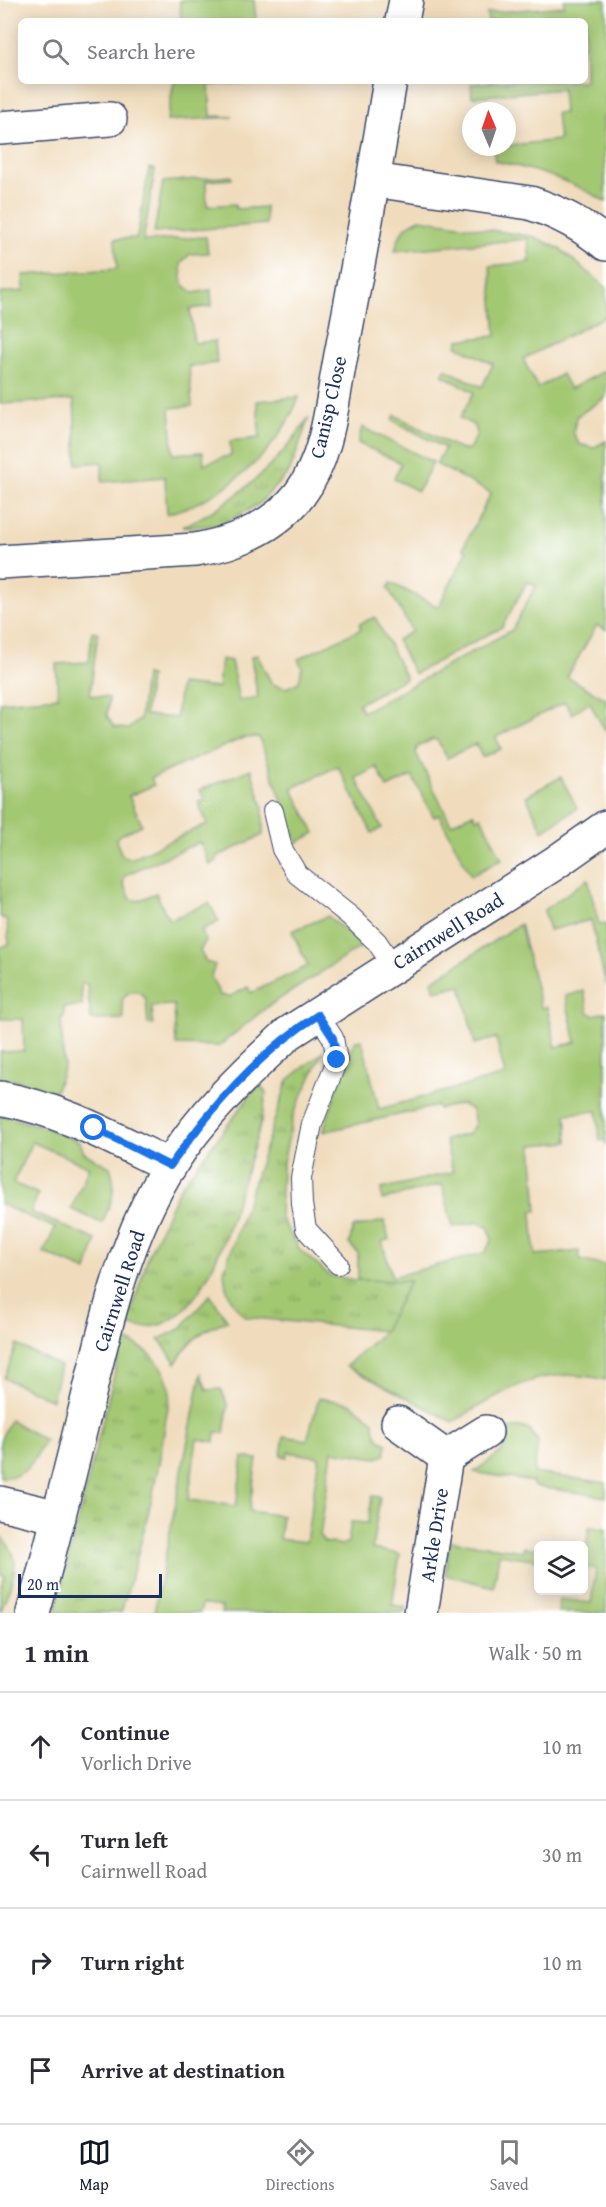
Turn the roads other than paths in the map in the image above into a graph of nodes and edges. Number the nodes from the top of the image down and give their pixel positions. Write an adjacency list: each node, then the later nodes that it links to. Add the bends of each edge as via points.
1 (406, 0): 2 (street)
2 (403, 18)
3 (389, 84): 6 (street, Canisp Close)
4 (110, 119): 5 (street)
5 (0, 128)
6 (373, 180): 7 (street, via 530,203 578,223); 8 (street, Canisp Close, via 330,411 315,466 301,493 253,534 224,545)
7 (606, 244)
8 (0, 562)
9 (273, 811): 11 (lane, via 282,849 297,874 351,916 377,942)
10 (606, 827): 11 (street, Cairnwell Road)
11 (393, 966): 12 (street, Cairnwell Road)
12 (318, 1015): 14 (street, Cairnwell Road, via 289,1033 252,1067); 15 (lane, via 333,1038 337,1060 312,1124 301,1178 302,1204 306,1229)
13 (0, 1098): 14 (street, via 48,1108)
14 (170, 1166): 20 (street, Cairnwell Road, via 125,1261)
15 (338, 1264)
16 (398, 1423): 18 (street)
17 (486, 1432): 18 (street)
18 (446, 1457): 22 (street, Arkle Drive)
19 (0, 1503): 20 (street)
20 (59, 1517): 21 (street, Cairnwell Road)
21 (33, 1613)
22 (421, 1613)

